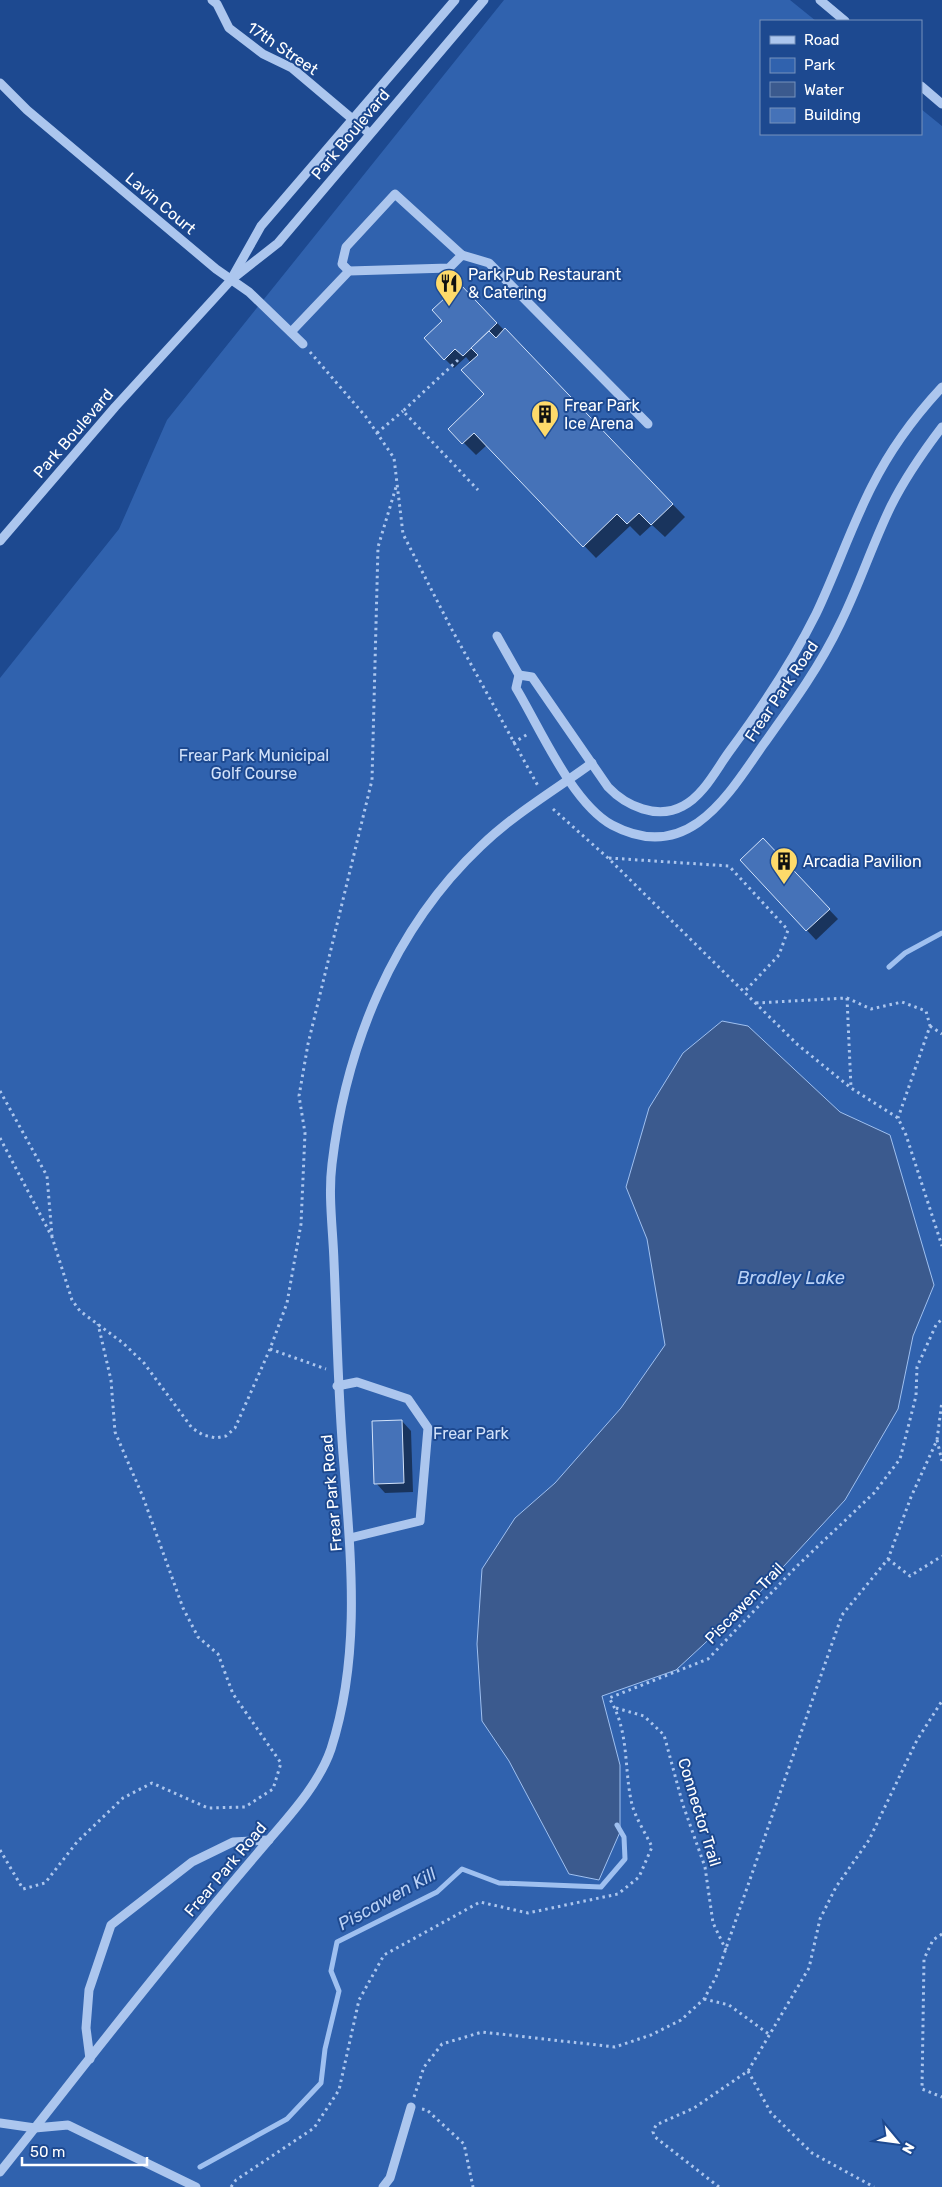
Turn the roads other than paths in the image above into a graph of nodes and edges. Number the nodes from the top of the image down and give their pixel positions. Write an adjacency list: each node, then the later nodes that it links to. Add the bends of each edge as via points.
1 (212, 0): 9 (street, 17th Street, via 228,28 263,54 292,68)
2 (455, 0): 9 (street, Park Boulevard)
3 (484, 0): 10 (street, Park Boulevard)
4 (820, 0): 5 (street)
5 (844, 20)
6 (0, 84): 13 (street, Lavin Court)
7 (922, 87): 8 (street)
8 (942, 104)
9 (354, 120): 10 (street, 17th Street); 13 (street, Park Boulevard, via 261,226)
10 (369, 133): 13 (street, Park Boulevard, via 278,244)
11 (462, 254): 12 (street, via 449,268); 12 (street, via 395,194 346,247 342,264); 17 (street, via 489,263)
12 (349, 271): 14 (street)
13 (231, 280): 14 (street, Lavin Court, via 249,292); 19 (street, Park Boulevard, via 115,407)
14 (291, 332): 15 (street, Lavin Court)
15 (303, 344)
16 (942, 387): 22 (street, Frear Park Road, via 921,410 872,486 800,644 738,741 698,795 670,811 641,809 618,798)
17 (648, 424)
18 (942, 427): 23 (street, Frear Park Road, via 908,475 891,506 827,650 719,806 681,832 650,836 612,824 579,796)
19 (0, 541)
20 (497, 636): 21 (street, Frear Park Road)
21 (519, 675): 22 (street, Frear Park Road, via 532,677); 23 (street, Frear Park Road, via 516,688)
22 (592, 763): 23 (street, Frear Park Road)
23 (568, 780): 24 (street, Frear Park Road, via 502,828 458,869 402,944 370,1011 353,1057 331,1168)
24 (337, 1386): 25 (street, Frear Park Road); 25 (street, via 357,1382 408,1399 428,1428 420,1521)
25 (350, 1538): 26 (street, Frear Park Road, via 349,1664 330,1753 312,1786)
26 (268, 1840): 27 (street, Frear Park Road); 27 (street, via 233,1842 192,1862 112,1926 89,1990 86,2028)
27 (90, 2059): 30 (street, Frear Park Road)
28 (411, 2107): 33 (street, via 390,2178)
29 (0, 2123): 30 (street)
30 (35, 2128): 31 (street, Frear Park Road); 32 (street, via 68,2124)
31 (0, 2172)
32 (196, 2187)
33 (383, 2187)

